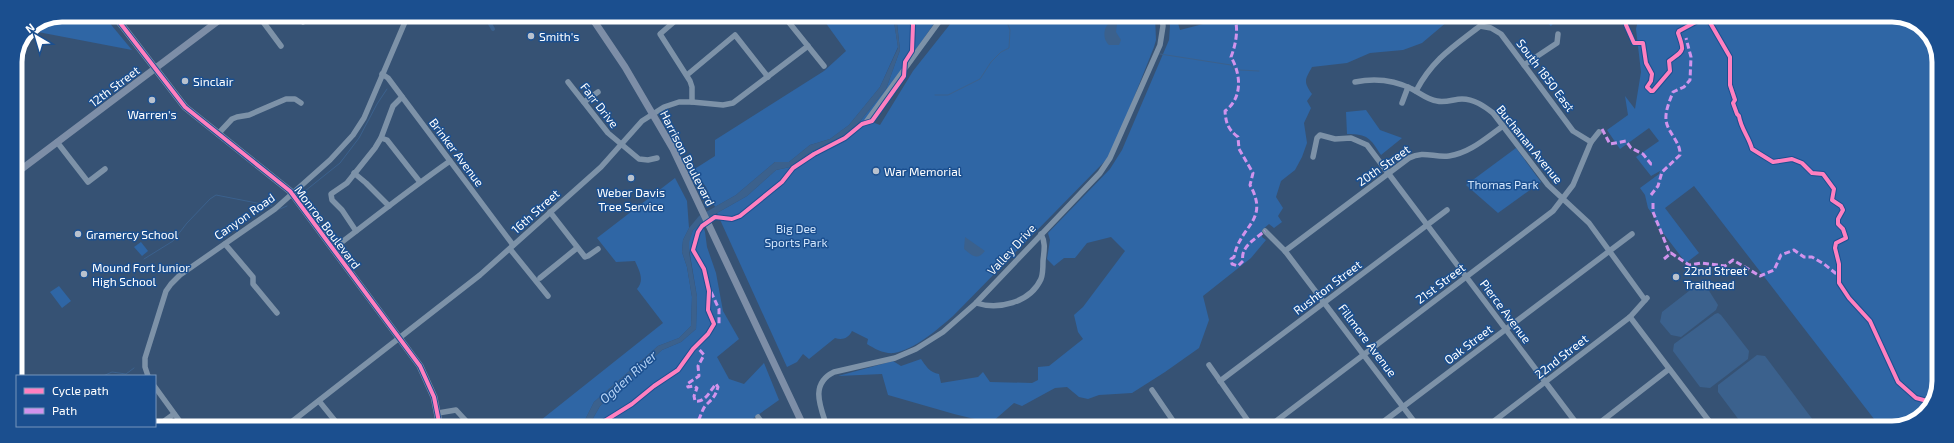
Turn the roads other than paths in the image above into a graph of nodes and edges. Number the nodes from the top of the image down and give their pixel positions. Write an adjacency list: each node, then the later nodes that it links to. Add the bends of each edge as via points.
1 (119, 22): 15 (main road, Monroe Boulevard)
2 (217, 22): 15 (main road, 12th Street)
3 (265, 22): 11 (street)
4 (405, 22): 16 (street, Canyon Road)
5 (595, 22): 29 (main road, Harrison Boulevard)
6 (674, 22): 17 (street, via 660,34)
7 (789, 22): 12 (street)
8 (940, 22): 30 (street)
9 (1163, 22): 54 (street, Valley Drive, via 1160,45 1110,158 1100,173)
10 (1558, 34): 13 (street, via 1557,43)
11 (281, 46)
12 (808, 46): 14 (street); 18 (street, 16th Street)
13 (1524, 65): 22 (street, South 1850 East, via 1501,34 1480,26 1438,59 1424,75); 36 (street, South 1850 East, via 1574,131)
14 (824, 66)
15 (155, 69): 33 (main road, Monroe Boulevard, via 185,107); 35 (main road, 12th Street)
16 (382, 74): 24 (street, Brinker Avenue); 46 (street, Canyon Road, via 364,118 353,135)
17 (687, 75): 18 (street, via 735,35); 26 (street, via 692,87)
18 (768, 77): 26 (street, 16th Street, via 732,103 723,105)
19 (568, 82): 25 (street, Farr Drive)
20 (1355, 82): 21 (street, Buchanan Avenue, via 1381,80)
21 (1408, 87): 22 (street, Buchanan Avenue); 28 (street)
22 (1416, 91): 31 (street, Buchanan Avenue, via 1436,101 1472,101 1493,113)
23 (598, 92): 25 (street)
24 (402, 97): 34 (street, via 393,106); 40 (street, Brinker Avenue)
25 (584, 102): 37 (street, Farr Drive, via 608,133)
26 (692, 102): 29 (street, 16th Street, via 672,104)
27 (301, 103): 33 (street, via 295,99 286,99 249,115 237,117)
28 (1402, 103)
29 (653, 113): 37 (street, 16th Street, via 636,127); 93 (main road, Harrison Boulevard, via 701,206)
30 (866, 122)
31 (1503, 126): 44 (street, 20th Street, via 1468,150 1448,156 1417,154); 47 (street, Buchanan Avenue, via 1548,185)
32 (1599, 132): 36 (street, 21st Street)
33 (218, 134): 46 (main road, Monroe Boulevard)
34 (381, 138): 43 (street); 45 (street, via 387,140)
35 (57, 142): 41 (street, via 88,182); 42 (main road, 12th Street)
36 (1591, 142): 47 (street, 21st Street, via 1573,185)
37 (621, 145): 39 (street, Farr Drive, via 639,159); 50 (street, 16th Street, via 601,167)
38 (1313, 157): 44 (street, Pierce Avenue, via 1320,135 1334,139 1351,138 1367,145)
39 (657, 158)
40 (450, 161): 45 (street); 57 (street, Brinker Avenue)
41 (105, 168)
42 (22, 169)
43 (354, 173): 48 (street); 52 (street, via 347,183 331,194 331,197)
44 (1388, 173): 51 (street, Pierce Avenue); 61 (street, 20th Street)
45 (420, 182): 48 (street)
46 (292, 195): 56 (street, Canyon Road); 59 (main road, Monroe Boulevard)
47 (1564, 199): 62 (street, Buchanan Avenue, via 1589,223); 63 (street, 21st Street, via 1553,211)
48 (389, 206): 52 (street)
49 (1447, 210): 51 (street, Rushton Street)
50 (550, 212): 57 (street, 16th Street); 58 (street)
51 (1427, 225): 63 (street, Pierce Avenue); 67 (street, Rushton Street)
52 (356, 231): 59 (street)
53 (1265, 232): 61 (street, Fillmore Avenue)
54 (1041, 234): 68 (street, Valley Drive); 68 (street, via 1045,241 1041,278 1036,287 1021,299 1009,304 985,306)
55 (1632, 234): 62 (street, Oak Street)
56 (225, 244): 69 (street, via 253,277 253,284); 76 (street, Canyon Road, via 180,275 168,287 145,358 144,367)
57 (511, 247): 65 (street, Brinker Avenue); 72 (street, 16th Street)
58 (577, 248): 60 (street, via 587,257); 64 (street)
59 (333, 249): 72 (main road, Monroe Boulevard)
60 (598, 249)
61 (1286, 251): 67 (street, Fillmore Avenue)
62 (1610, 251): 66 (street, Buchanan Avenue); 71 (street, Oak Street)
63 (1466, 277): 71 (street, Pierce Avenue); 73 (street, 21st Street)
64 (540, 278)
65 (548, 296)
66 (1646, 299): 70 (street, 22nd Street)
67 (1325, 302): 73 (street, Fillmore Avenue); 77 (street, Rushton Street)
68 (976, 303): 94 (street, Valley Drive, via 944,332 916,349 895,358 834,372 826,377 821,383 818,396)
69 (277, 313)
70 (1630, 317): 75 (street); 78 (street, 22nd Street)
71 (1506, 329): 78 (street, Pierce Avenue); 82 (street, Oak Street)
72 (400, 338): 81 (street, 16th Street); 83 (main road, Monroe Boulevard, via 425,374)
73 (1364, 354): 82 (street, Fillmore Avenue); 97 (street, 21st Street)
74 (1209, 365): 77 (street)
75 (1670, 369): 102 (street); 103 (street)
76 (148, 375)
77 (1220, 381): 96 (street)
78 (1546, 382): 100 (street, 22nd Street); 101 (street, Pierce Avenue)
79 (156, 388): 84 (street)
80 (1152, 390): 95 (street)
81 (319, 401): 88 (street, 16th Street); 89 (street)
82 (1403, 406): 98 (street, Oak Street); 99 (street, Fillmore Avenue)
83 (438, 413): 90 (main road, Monroe Boulevard); 91 (street, via 456,410)
84 (174, 414): 86 (street); 87 (street)
85 (758, 417): 92 (street)
86 (164, 421)
87 (179, 421)
88 (293, 421)
89 (335, 421)
90 (439, 421)
91 (466, 421)
92 (761, 421)
93 (801, 421)
94 (825, 421)
95 (1173, 421)
96 (1248, 421)
97 (1276, 421)
98 (1384, 421)
99 (1414, 421)
100 (1494, 421)
101 (1575, 421)
102 (1602, 421)
103 (1708, 421)

